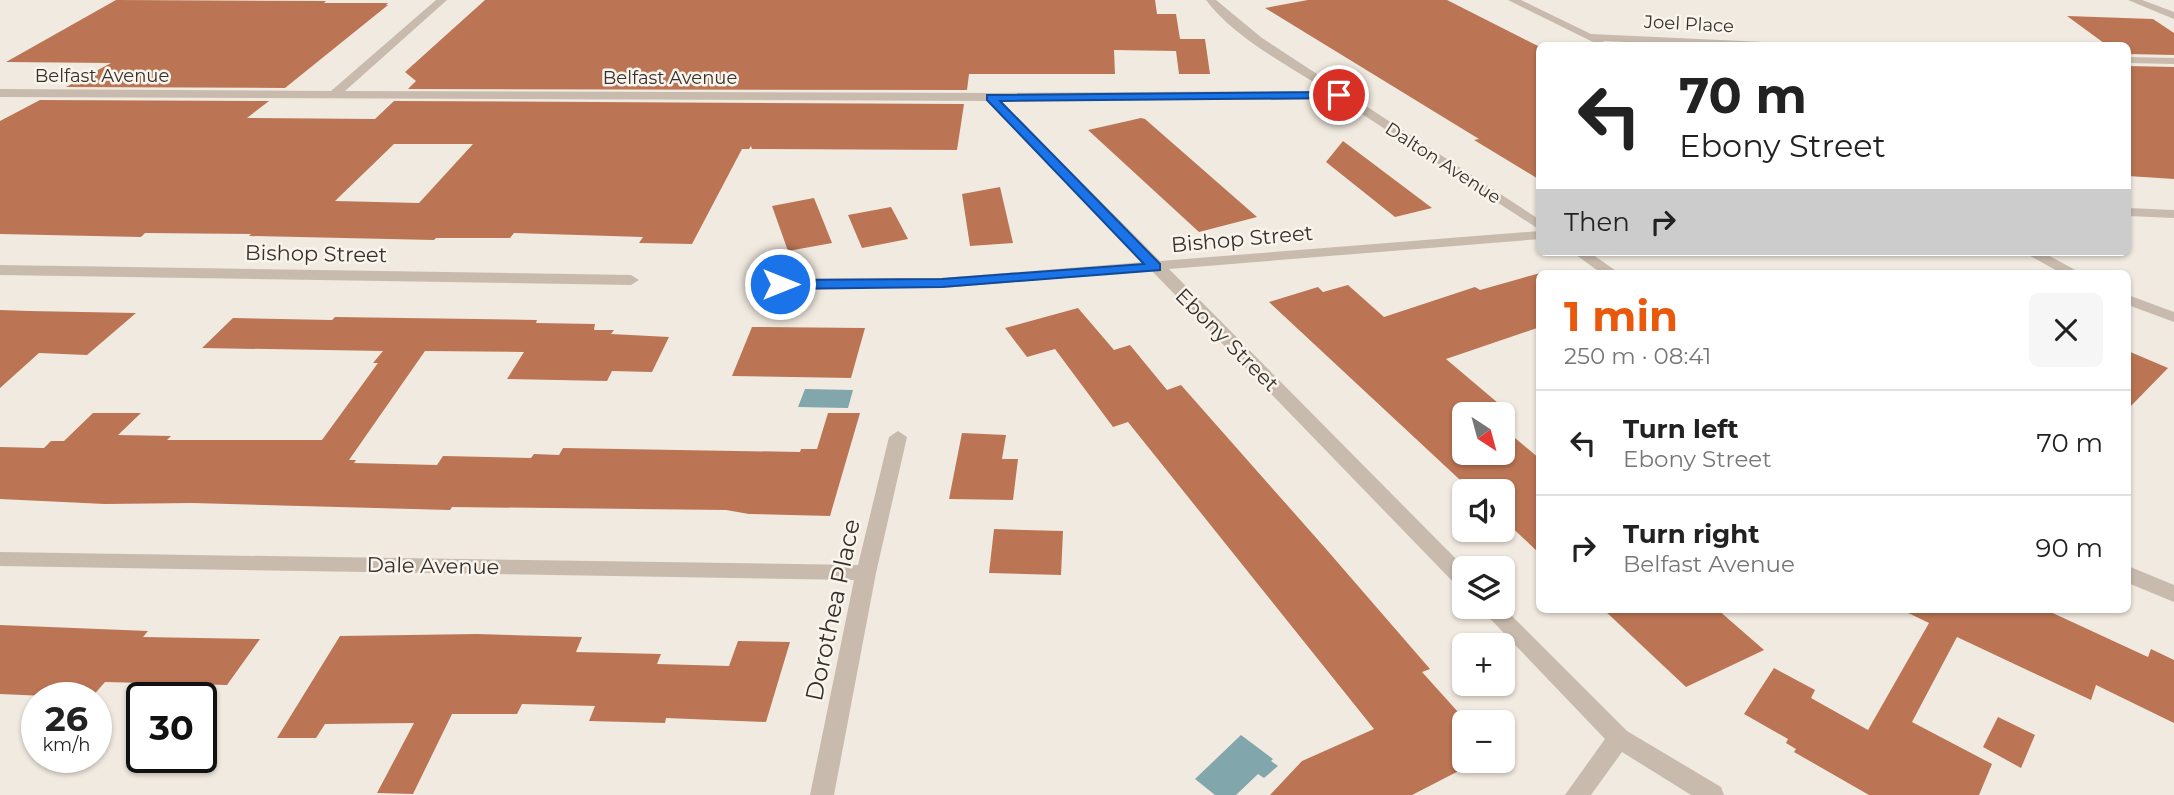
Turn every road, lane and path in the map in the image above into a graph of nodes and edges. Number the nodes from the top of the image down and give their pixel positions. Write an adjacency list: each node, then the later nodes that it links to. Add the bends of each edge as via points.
1 (442, 0): 12 (street)
2 (1211, 0): 13 (street, Dalton Avenue, via 1258,40)
3 (1513, 0): 6 (street)
4 (2133, 0): 5 (street)
5 (2174, 16)
6 (1589, 37): 7 (street); 8 (street, Joel Place)
7 (1598, 42)
8 (1699, 42)
9 (2131, 60): 10 (street)
10 (2174, 61)
11 (0, 93): 12 (street, Belfast Avenue)
12 (334, 93): 14 (street, Belfast Avenue)
13 (1339, 95): 14 (street, Belfast Avenue); 17 (street, Dalton Avenue)
14 (991, 97): 21 (street, Ebony Street)
15 (2131, 212): 16 (street)
16 (2174, 214)
17 (1536, 223)
18 (1536, 235): 21 (street, Bishop Street)
19 (1585, 256): 23 (street)
20 (2038, 256): 24 (street)
21 (1155, 267): 26 (street, Bishop Street, via 942,283); 31 (street, Ebony Street)
22 (0, 270): 25 (street, Bishop Street)
23 (1606, 270)
24 (2067, 270)
25 (631, 280)
26 (780, 284)
27 (2131, 301): 28 (street)
28 (2174, 317)
29 (898, 437): 32 (street, Dorothea Place)
30 (0, 559): 32 (street, Dale Avenue)
31 (1452, 568)
32 (866, 573): 37 (street, Dorothea Place)
33 (2131, 575): 34 (street)
34 (2174, 594)
35 (1502, 619): 36 (street)
36 (1619, 738): 38 (street); 39 (street)
37 (822, 795)
38 (1577, 795)
39 (1712, 795)

